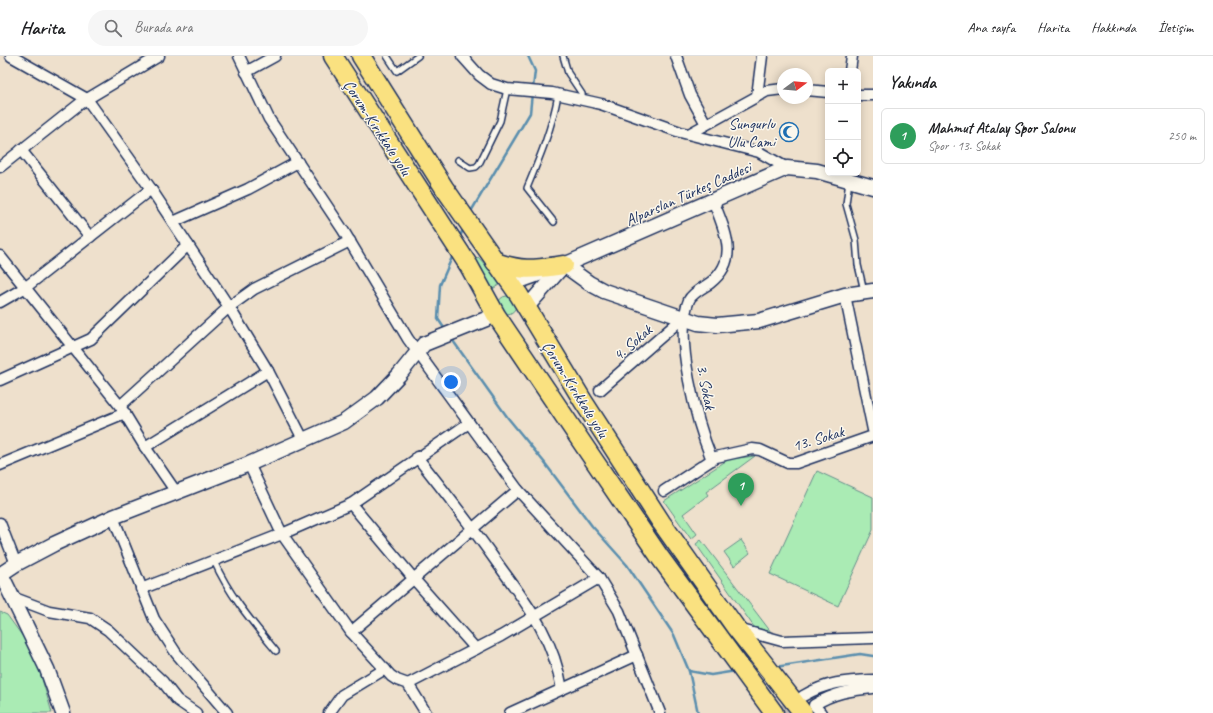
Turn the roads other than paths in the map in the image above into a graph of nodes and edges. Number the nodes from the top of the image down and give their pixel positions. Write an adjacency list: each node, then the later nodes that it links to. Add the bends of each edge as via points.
1 (11, 56): 26 (street)
2 (138, 56): 15 (street)
3 (159, 56): 15 (street)
4 (238, 56): 17 (street)
5 (275, 56): 17 (street)
6 (333, 56): 54 (highway, Çorum-Kırıkkale yolu, via 469,266)
7 (361, 56): 45 (highway, Çorum-Kırıkkale yolu)
8 (387, 56): 9 (lane, via 396,71)
9 (418, 56)
10 (462, 56): 18 (street, via 479,76 491,84)
11 (563, 56): 27 (lane, via 568,73 582,94)
12 (676, 56): 28 (street, via 690,95)
13 (762, 56): 25 (street)
14 (852, 56): 16 (street)
15 (147, 62): 26 (street)
16 (850, 68)
17 (246, 72): 32 (street, via 269,119)
18 (507, 89): 22 (street); 31 (lane, via 500,121 479,164 470,168)
19 (777, 89): 25 (street, via 767,90)
20 (813, 91): 21 (street)
21 (825, 92)
22 (555, 94): 27 (street); 40 (lane, via 553,121 527,188)
23 (861, 94): 24 (street)
24 (873, 95)
25 (757, 96): 28 (street)
26 (87, 99): 30 (street); 37 (street)
27 (583, 100): 29 (street)
28 (706, 124): 29 (street)
29 (689, 134): 34 (street, via 759,152)
30 (21, 150): 33 (street); 41 (street)
31 (458, 160)
32 (298, 162): 39 (street, via 248,189); 42 (street)
33 (0, 167)
34 (787, 168): 35 (street, Alparslan Türkeş Caddesi, via 817,171); 38 (street, Alparslan Türkeş Caddesi)
35 (849, 180): 36 (street, Alparslan Türkeş Caddesi); 49 (lane, via 846,204 856,240 858,265)
36 (873, 187)
37 (151, 189): 39 (street); 41 (street)
38 (714, 200): 46 (street, Alparslan Türkeş Caddesi); 55 (street, via 728,242 726,262 719,276 690,298)
39 (173, 222): 43 (street)
40 (554, 222)
41 (90, 237): 48 (street)
42 (350, 241): 52 (street, via 254,289); 57 (street)
43 (188, 245): 52 (street); 56 (street, via 91,339)
44 (0, 256): 48 (street)
45 (492, 258): 46 (highway, via 517,269); 47 (highway, Çorum-Kırıkkale yolu)
46 (564, 265): 47 (street, Alparslan Türkeş Caddesi); 53 (street); 55 (street, via 604,291)
47 (511, 284): 53 (highway, Çorum-Kırıkkale yolu); 54 (highway)
48 (26, 287): 51 (street); 56 (street)
49 (868, 291): 50 (street)
50 (845, 295): 55 (street, via 743,324 708,325); 63 (street)
51 (0, 302)
52 (229, 307): 58 (street); 61 (street)
53 (527, 307): 54 (highway, via 513,319); 87 (highway, Çorum-Kırıkkale yolu, via 575,389 637,485)
54 (495, 312): 57 (street); 98 (highway, Çorum-Kırıkkale yolu, via 659,556)
55 (684, 317): 60 (street, 4. Sokak); 68 (street, 3. Sokak, via 686,358 693,403)
56 (74, 347): 59 (street); 61 (street)
57 (421, 347): 62 (street); 65 (street, via 377,398 344,422)
58 (268, 371): 65 (street); 66 (street)
59 (0, 380)
60 (600, 390)
61 (122, 410): 66 (street); 70 (street)
62 (469, 423): 67 (street); 71 (street)
63 (873, 430)
64 (873, 436): 68 (street, 13. Sokak, via 796,463 752,449 726,454)
65 (304, 441): 69 (street)
66 (145, 447): 73 (street)
67 (417, 457): 74 (street); 77 (street)
68 (712, 460): 72 (street, 13. Sokak)
69 (249, 464): 73 (street); 78 (street)
70 (0, 465)
71 (518, 490): 77 (street); 83 (street)
72 (664, 490)
73 (176, 492): 75 (street)
74 (350, 504): 78 (street); 82 (street)
75 (113, 517): 80 (street); 84 (street)
76 (0, 523): 80 (street)
77 (472, 528): 82 (street); 86 (street)
78 (282, 534): 79 (street); 88 (street)
79 (214, 561): 84 (street); 91 (lane, via 237,603)
80 (16, 564): 81 (street)
81 (1, 574): 85 (street)
82 (413, 578): 88 (street); 90 (street)
83 (598, 578): 86 (street); 92 (street, via 619,611)
84 (141, 589): 102 (street, via 154,619 176,653)
85 (12, 597): 100 (street, via 47,669); 101 (street, via 49,611 90,618 108,630 178,700)
86 (535, 615): 90 (street); 97 (street, via 553,651)
87 (736, 628): 89 (street, via 782,641); 99 (highway, Çorum-Kırıkkale yolu, via 782,687)
88 (351, 632): 93 (street)
89 (873, 638)
90 (476, 649): 95 (street)
91 (276, 651)
92 (637, 655): 97 (street); 106 (street)
93 (385, 669): 95 (street, via 398,680); 103 (street, via 342,695)
94 (873, 680): 99 (street, via 834,683 819,687)
95 (408, 684): 104 (street)
96 (873, 688): 107 (street, via 826,698 814,705)
97 (562, 689): 105 (street)
98 (766, 705)
99 (803, 705)
100 (63, 713)
101 (196, 713)
102 (227, 713)
103 (329, 713)
104 (426, 713)
105 (510, 713)
106 (660, 713)
107 (820, 713)

